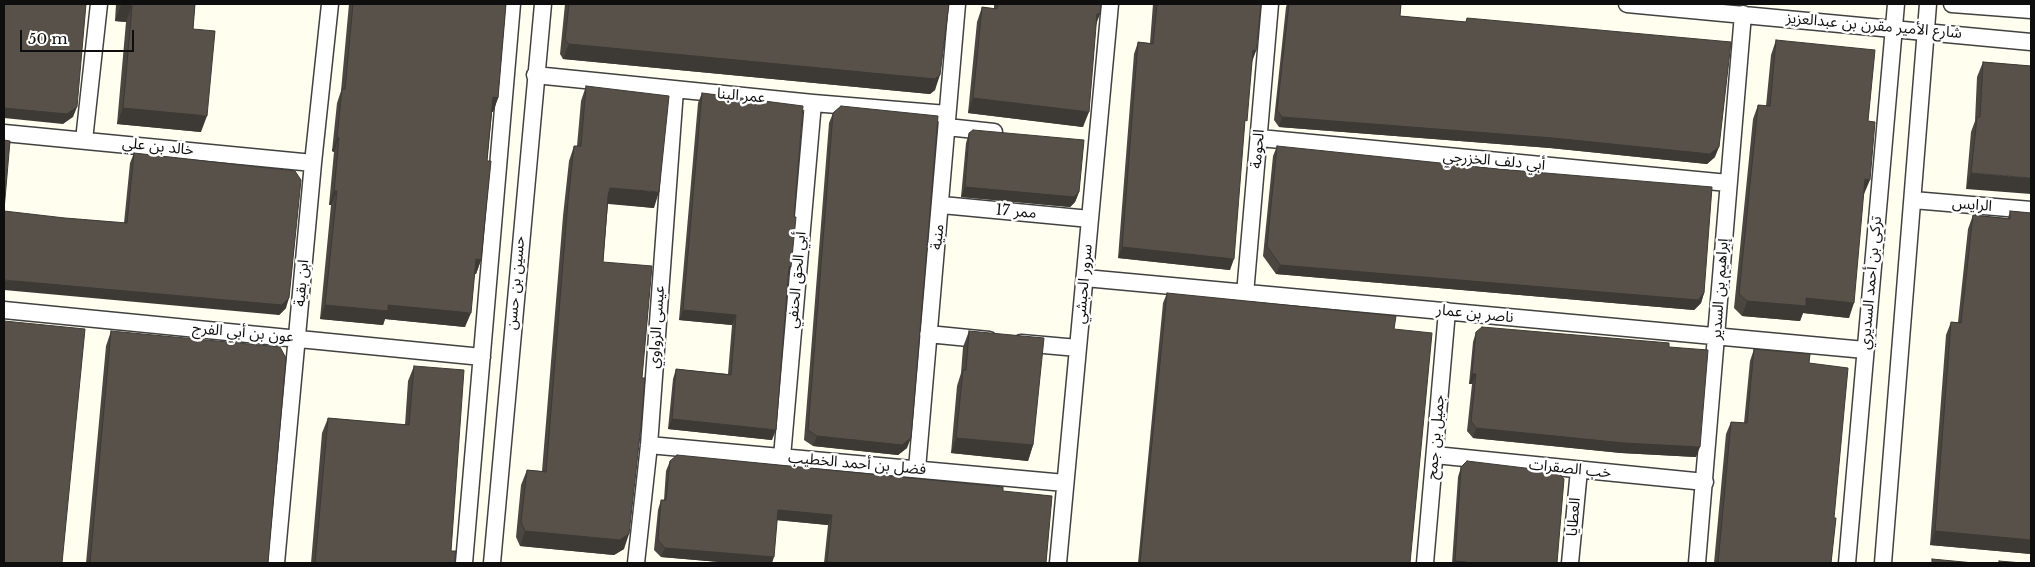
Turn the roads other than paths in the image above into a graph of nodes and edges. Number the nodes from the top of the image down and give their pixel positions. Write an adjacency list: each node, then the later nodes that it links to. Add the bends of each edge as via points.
1 (99, 4): 24 (street)
2 (330, 4): 27 (street, ابن بقية)
3 (512, 4): 42 (street, حسين بن حسن)
4 (543, 4): 17 (street, حسين بن حسن)
5 (957, 4): 20 (street, منية)
6 (1110, 4): 26 (street, سرور الحبشي)
7 (1270, 4): 23 (street, الحومة)
8 (1627, 4): 13 (street, شارع الأمير مقرن بن عبدالعزيز)
9 (1896, 4): 14 (street, تركي بن أحمد السديري)
10 (1928, 4): 15 (street)
11 (1952, 4): 12 (street, شارع الأمير مقرن بن عبدالعزيز)
12 (2031, 10)
13 (1743, 14): 14 (street, شارع الأمير مقرن بن عبدالعزيز); 28 (street, إبراهيم بن السدير)
14 (1894, 28): 15 (street, شارع الأمير مقرن بن عبدالعزيز); 41 (street, تركي بن أحمد السديري)
15 (1926, 31): 16 (street, شارع الأمير مقرن بن عبدالعزيز); 29 (street)
16 (2031, 42)
17 (535, 75): 18 (street, عمر البنا); 52 (street, حسين بن حسن)
18 (675, 90): 19 (street, عمر البنا); 43 (street, عيسى الزواوي)
19 (813, 103): 20 (street, عمر البنا); 45 (street, أبي الحق الحنفي)
20 (947, 121): 22 (street, عمر البنا); 30 (street, منية)
21 (4, 132): 24 (street, خالد بن علي)
22 (1012, 134)
23 (1260, 138): 28 (street, أبي دلف الخزرجي); 34 (street, الحومة)
24 (84, 140): 27 (street, خالد بن علي)
25 (1078, 140): 26 (street)
26 (1097, 142): 32 (street, سرور الحبشي)
27 (313, 163): 39 (street, ابن بقية)
28 (1728, 183): 38 (street, إبراهيم بن السدير)
29 (1913, 200): 31 (street, الرايس); 59 (street)
30 (942, 205): 32 (street, ممر 17); 37 (street, منية)
31 (2031, 210)
32 (1090, 219): 33 (street, سرور الحبشي)
33 (1085, 278): 34 (street, ناصر بن عمار); 40 (street, سرور الحبشي)
34 (1246, 294): 36 (street, ناصر بن عمار)
35 (4, 310): 39 (street, عون بن أبي الفرج)
36 (1447, 311): 38 (street, ناصر بن عمار); 44 (street, جميل بن جمح)
37 (928, 334): 40 (street); 46 (street, منية)
38 (1717, 338): 41 (street, ناصر بن عمار); 48 (street, إبراهيم بن السدير)
39 (297, 339): 42 (street, عون بن أبي الفرج); 50 (street, ابن بقية)
40 (1078, 348): 49 (street, سرور الحبشي)
41 (1866, 350): 58 (street, تركي بن أحمد السديري)
42 (482, 357): 51 (street, حسين بن حسن)
43 (649, 445): 45 (street, فضل بن أحمد الخطيب); 53 (street, عيسى الزواوي)
44 (1435, 455): 47 (street, خب الصقرات); 55 (street, جميل بن جمح)
45 (782, 457): 46 (street, فضل بن أحمد الخطيب)
46 (917, 469): 49 (street, فضل بن أحمد الخطيب)
47 (1579, 470): 48 (street, خب الصقرات); 56 (street, العطايا)
48 (1705, 482): 57 (street, إبراهيم بن السدير)
49 (1065, 483): 54 (street, سرور الحبشي)
50 (276, 563)
51 (464, 563)
52 (492, 563)
53 (636, 563)
54 (1058, 563)
55 (1425, 563)
56 (1570, 563)
57 (1698, 563)
58 (1847, 563)
59 (1883, 563)

